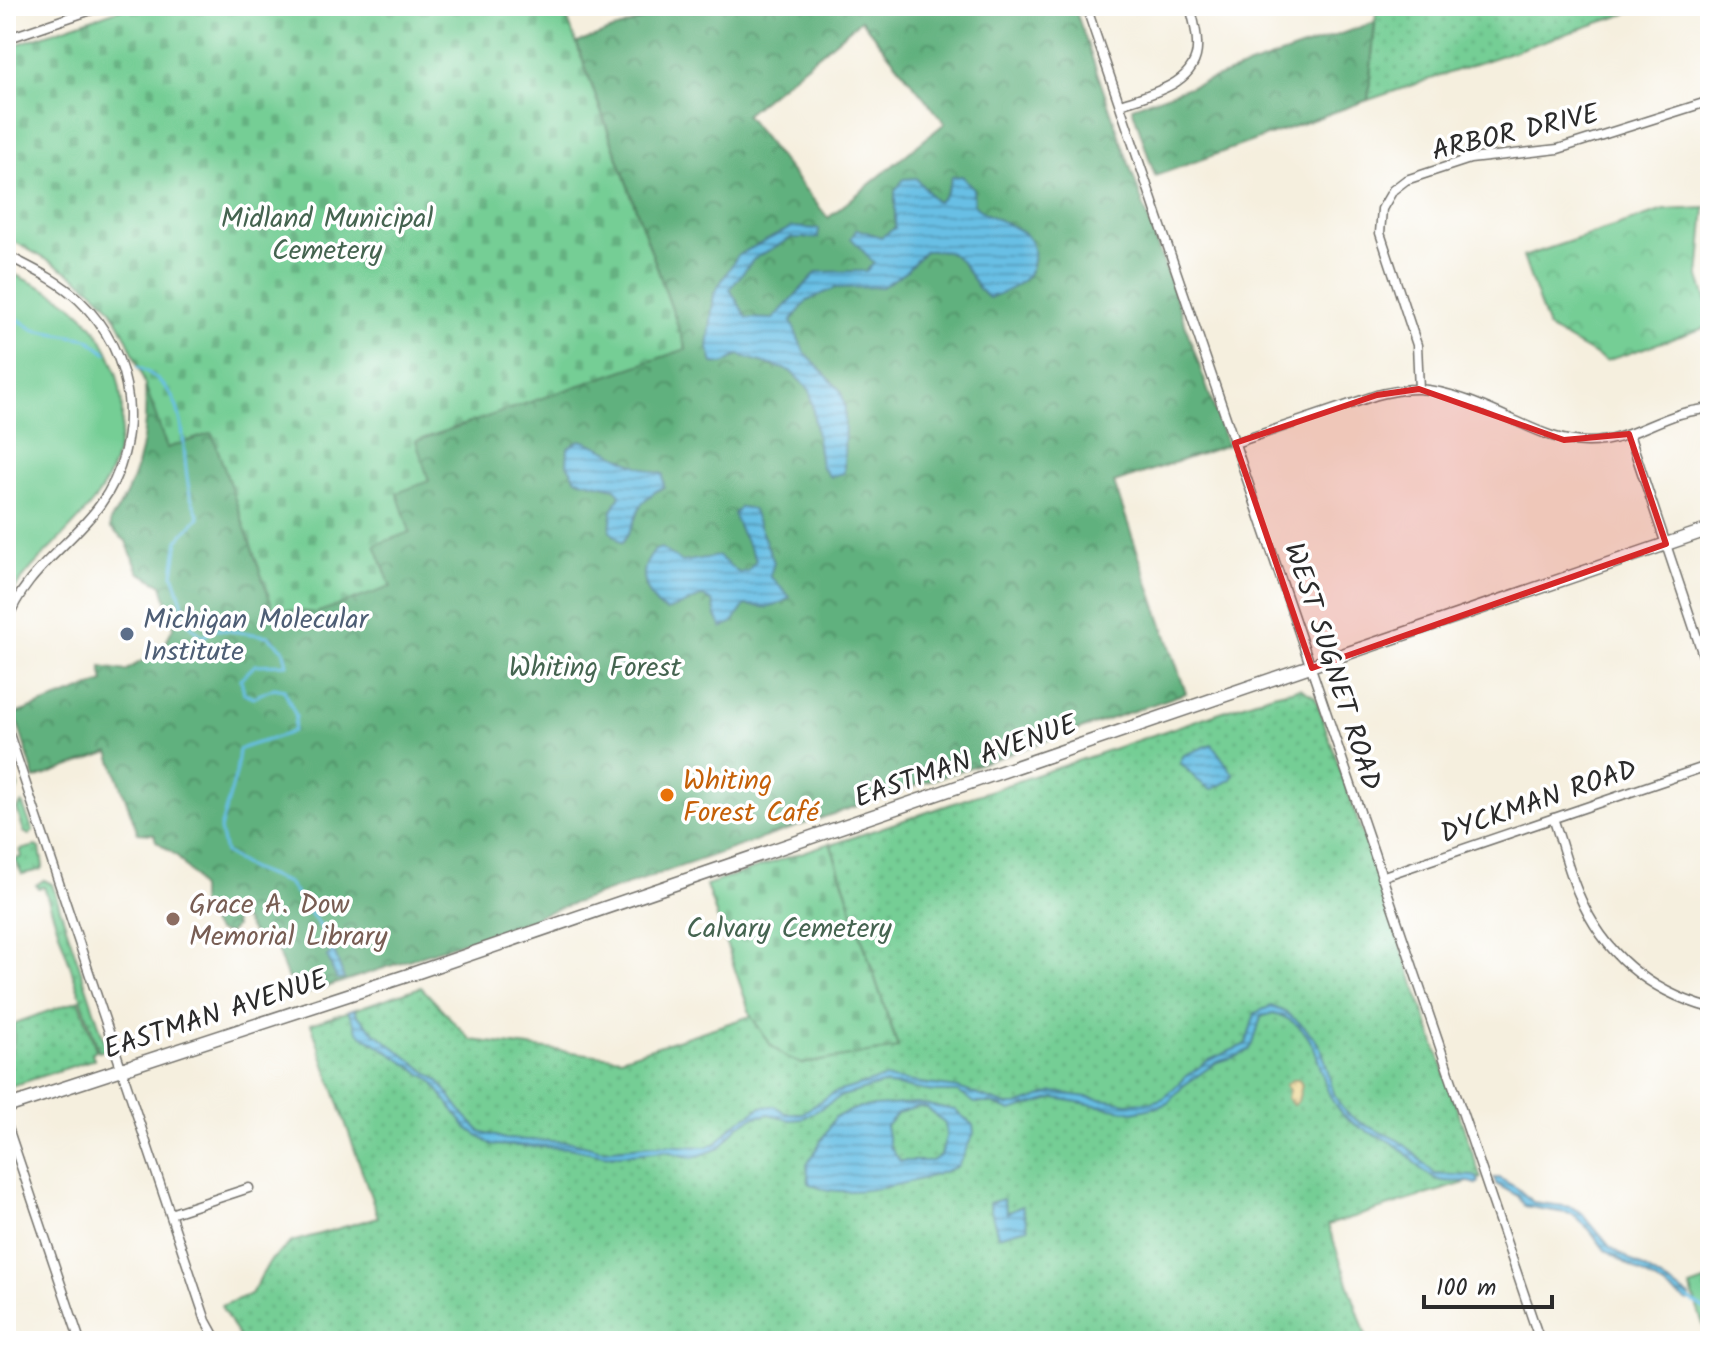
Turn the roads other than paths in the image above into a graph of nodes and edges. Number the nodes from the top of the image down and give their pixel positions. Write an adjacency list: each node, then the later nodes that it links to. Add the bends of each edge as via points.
1 (103, 6): 4 (street)
2 (1086, 6): 6 (street, WEST SUGNET ROAD)
3 (1190, 6): 6 (street, via 1196,61 1183,78)
4 (6, 39)
5 (1710, 101): 8 (street, ARBOR DRIVE, via 1558,149 1470,159 1406,180 1393,190 1382,209 1380,233 1417,345)
6 (1120, 104): 11 (street, WEST SUGNET ROAD)
7 (6, 255): 14 (street, via 66,290 92,314 120,362 130,414 122,462 108,492 32,577)
8 (1419, 389): 10 (street, via 1564,440 1608,441); 11 (street, via 1377,395)
9 (1710, 408): 10 (street)
10 (1629, 434): 13 (street)
11 (1235, 443): 15 (street, WEST SUGNET ROAD)
12 (1710, 529): 13 (main road, EASTMAN AVENUE)
13 (1666, 544): 15 (main road, EASTMAN AVENUE); 16 (street)
14 (6, 624)
15 (1312, 668): 20 (street, WEST SUGNET ROAD); 22 (main road, EASTMAN AVENUE)
16 (1710, 676)
17 (6, 725): 22 (street)
18 (1710, 765): 19 (street, DYCKMAN ROAD)
19 (1553, 818): 20 (street, DYCKMAN ROAD); 21 (street, via 1578,894 1612,948 1666,993)
20 (1381, 877): 29 (street, WEST SUGNET ROAD)
21 (1710, 1008)
22 (121, 1068): 23 (main road, EASTMAN AVENUE); 26 (street)
23 (6, 1107)
24 (6, 1122): 27 (street)
25 (249, 1188): 26 (street)
26 (170, 1214): 28 (street)
27 (80, 1341)
28 (214, 1341)
29 (1540, 1341)

